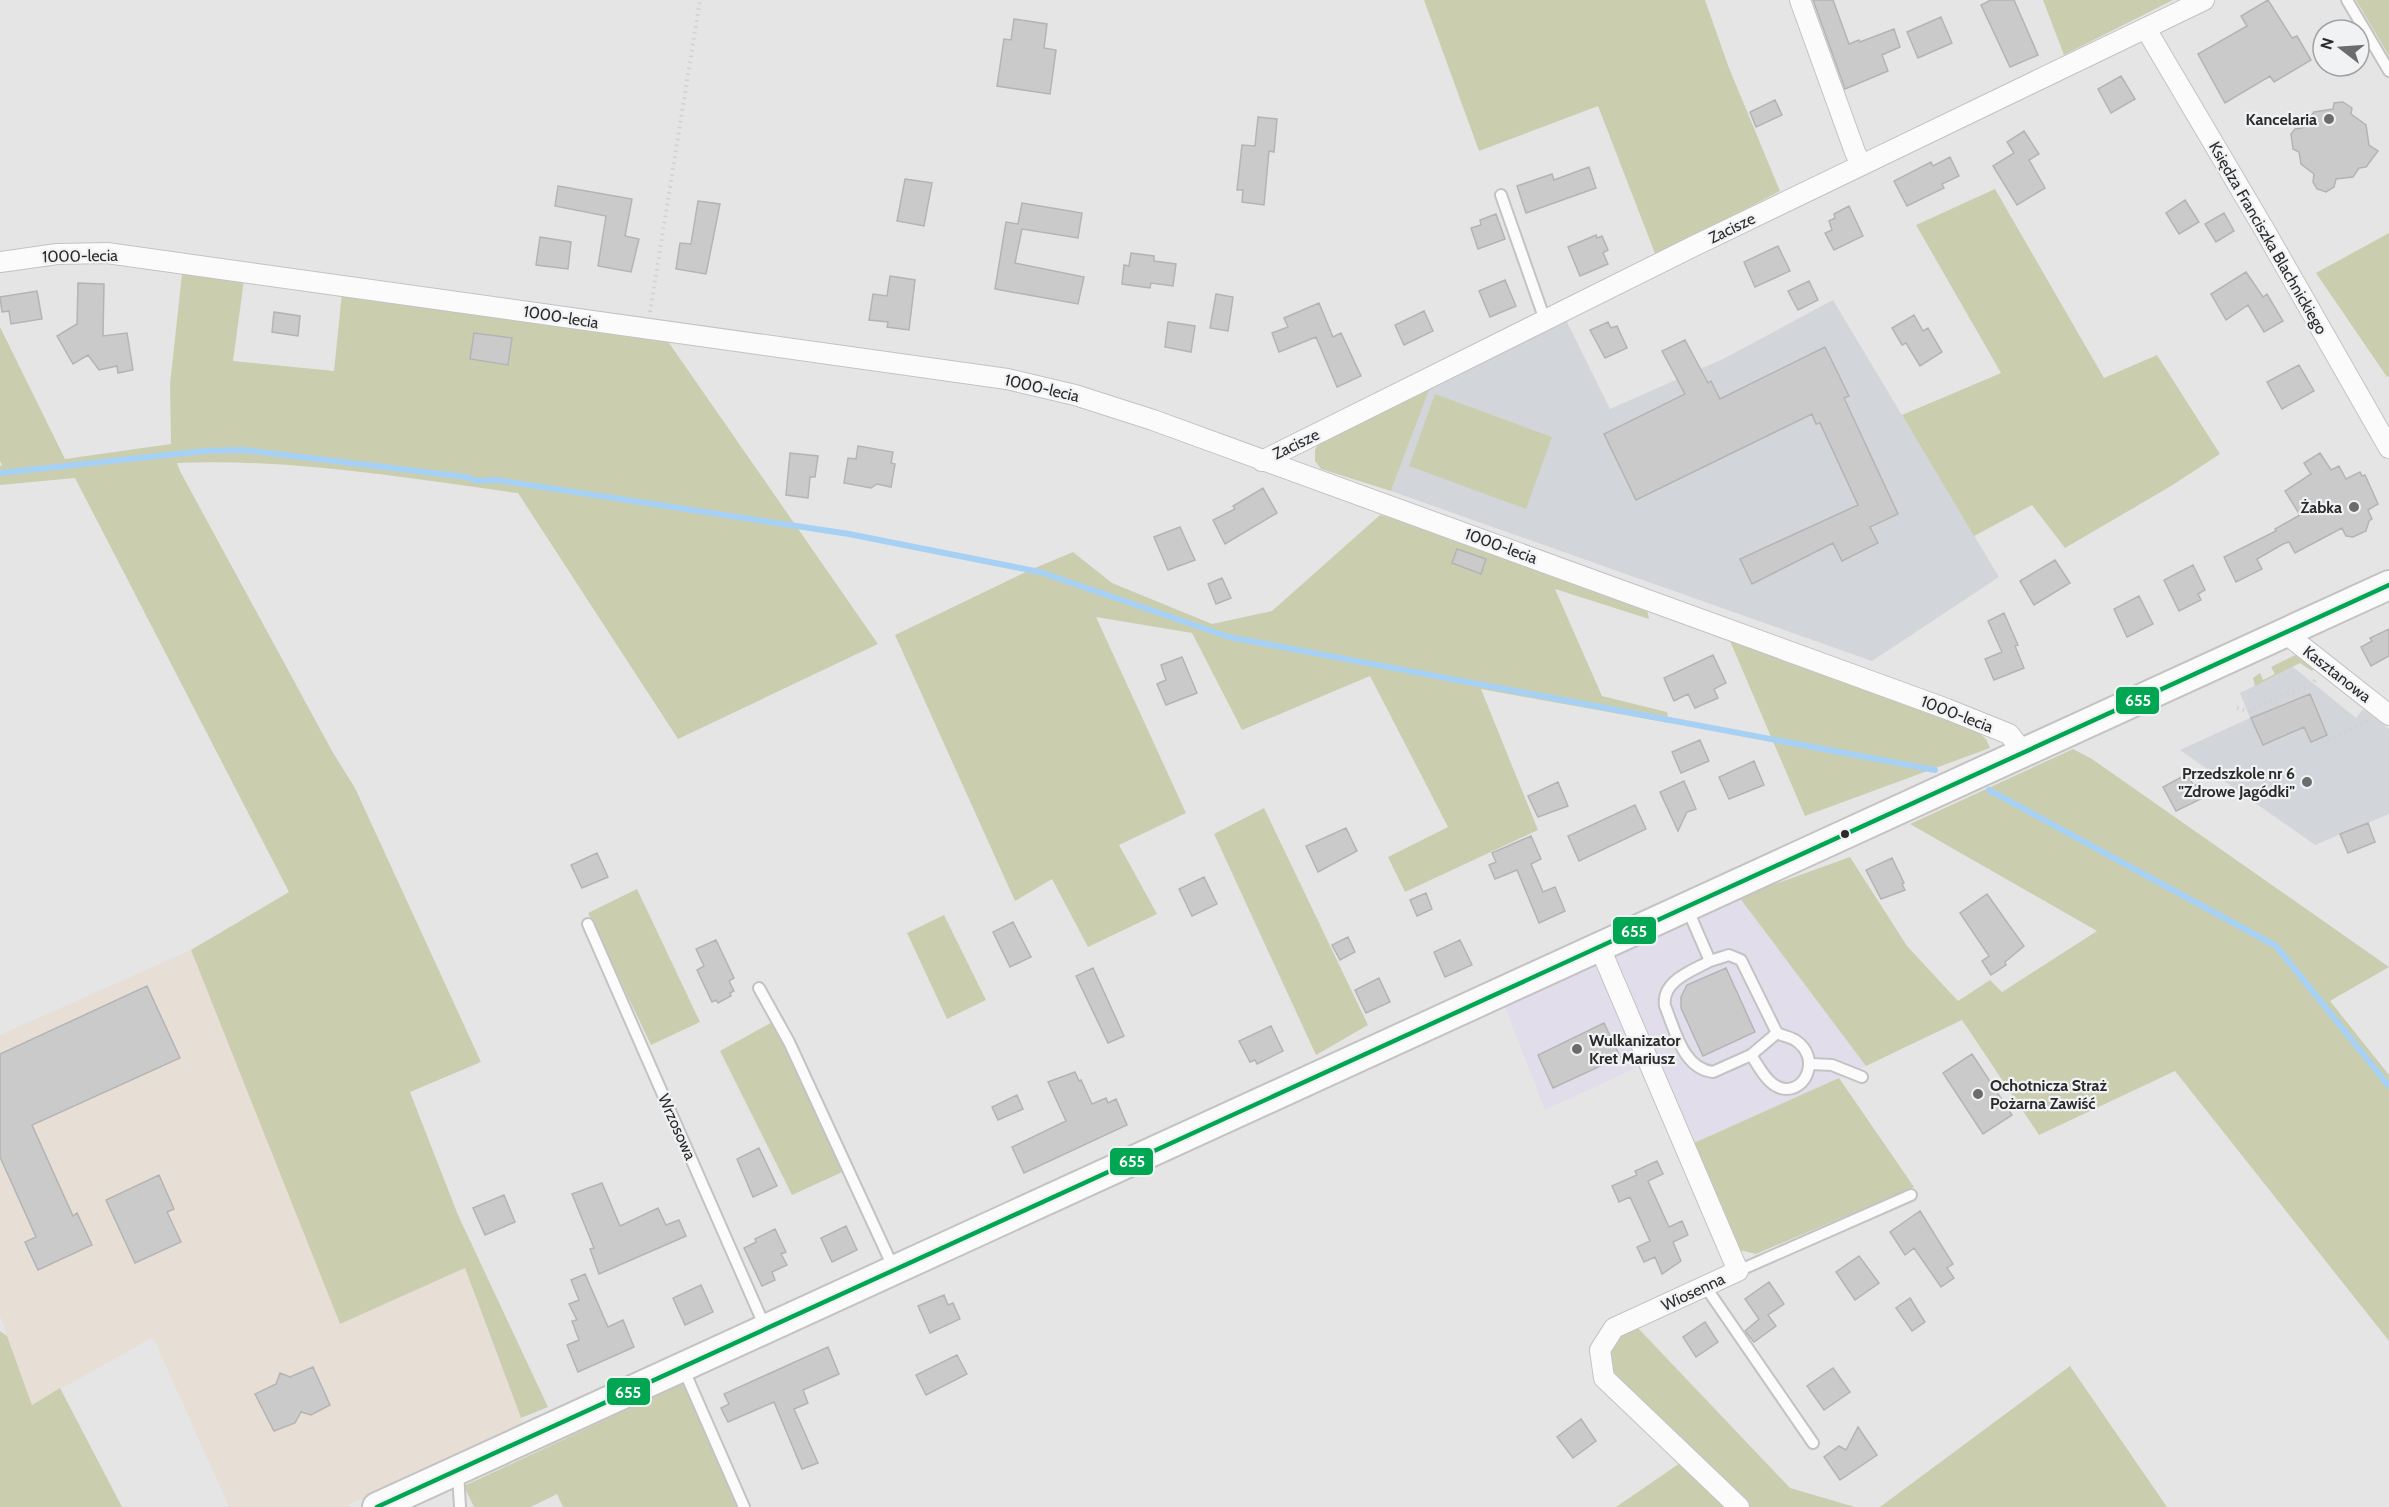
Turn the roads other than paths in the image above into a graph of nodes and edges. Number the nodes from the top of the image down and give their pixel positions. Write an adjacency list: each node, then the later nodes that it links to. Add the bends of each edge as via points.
1 (1800, 0): 6 (street)
2 (2204, 0): 4 (street, Zacisze)
3 (2347, 0): 5 (lane)
4 (2146, 29): 6 (street, Zacisze); 10 (street, Księdza Franciszka Blachnickiego)
5 (2389, 71)
6 (1861, 165): 9 (street, Zacisze)
7 (1501, 195): 9 (lane)
8 (0, 262): 11 (street, 1000-lecia, via 57,254 106,253 1018,382 1075,394)
9 (1545, 320): 11 (street, Zacisze)
10 (2389, 448)
11 (1262, 460): 15 (street, 1000-lecia, via 2004,731)
12 (2389, 585): 13 (main road)
13 (2285, 633): 14 (street, Kasztanowa); 15 (main road)
14 (2382, 717)
15 (2024, 753): 16 (main road)
16 (1687, 908): 18 (main road); 19 (lane)
17 (588, 924): 29 (lane, Wrzosowa)
18 (1599, 948): 26 (main road); 27 (street, Wiosenna)
19 (1710, 961): 21 (lane, via 1729,955 1742,960); 22 (lane, via 1672,984 1663,998 1686,1055 1698,1068 1713,1072)
20 (759, 988): 26 (lane, via 789,1042)
21 (1777, 1033): 22 (lane); 23 (lane, via 1795,1040 1806,1051)
22 (1751, 1055): 23 (lane, via 1768,1079 1787,1089 1807,1077)
23 (1811, 1064): 24 (lane, via 1832,1065)
24 (1862, 1077)
25 (1911, 1196): 27 (lane)
26 (895, 1271): 29 (main road)
27 (1738, 1271): 28 (street, Wiosenna)
28 (1706, 1286): 31 (lane); 36 (street, Wiosenna, via 1614,1328 1600,1350 1604,1378)
29 (766, 1329): 30 (main road)
30 (683, 1368): 32 (main road); 35 (lane)
31 (1813, 1443)
32 (458, 1470): 33 (main road); 34 (lane)
33 (377, 1507)
34 (460, 1507)
35 (744, 1507)
36 (1739, 1507)

